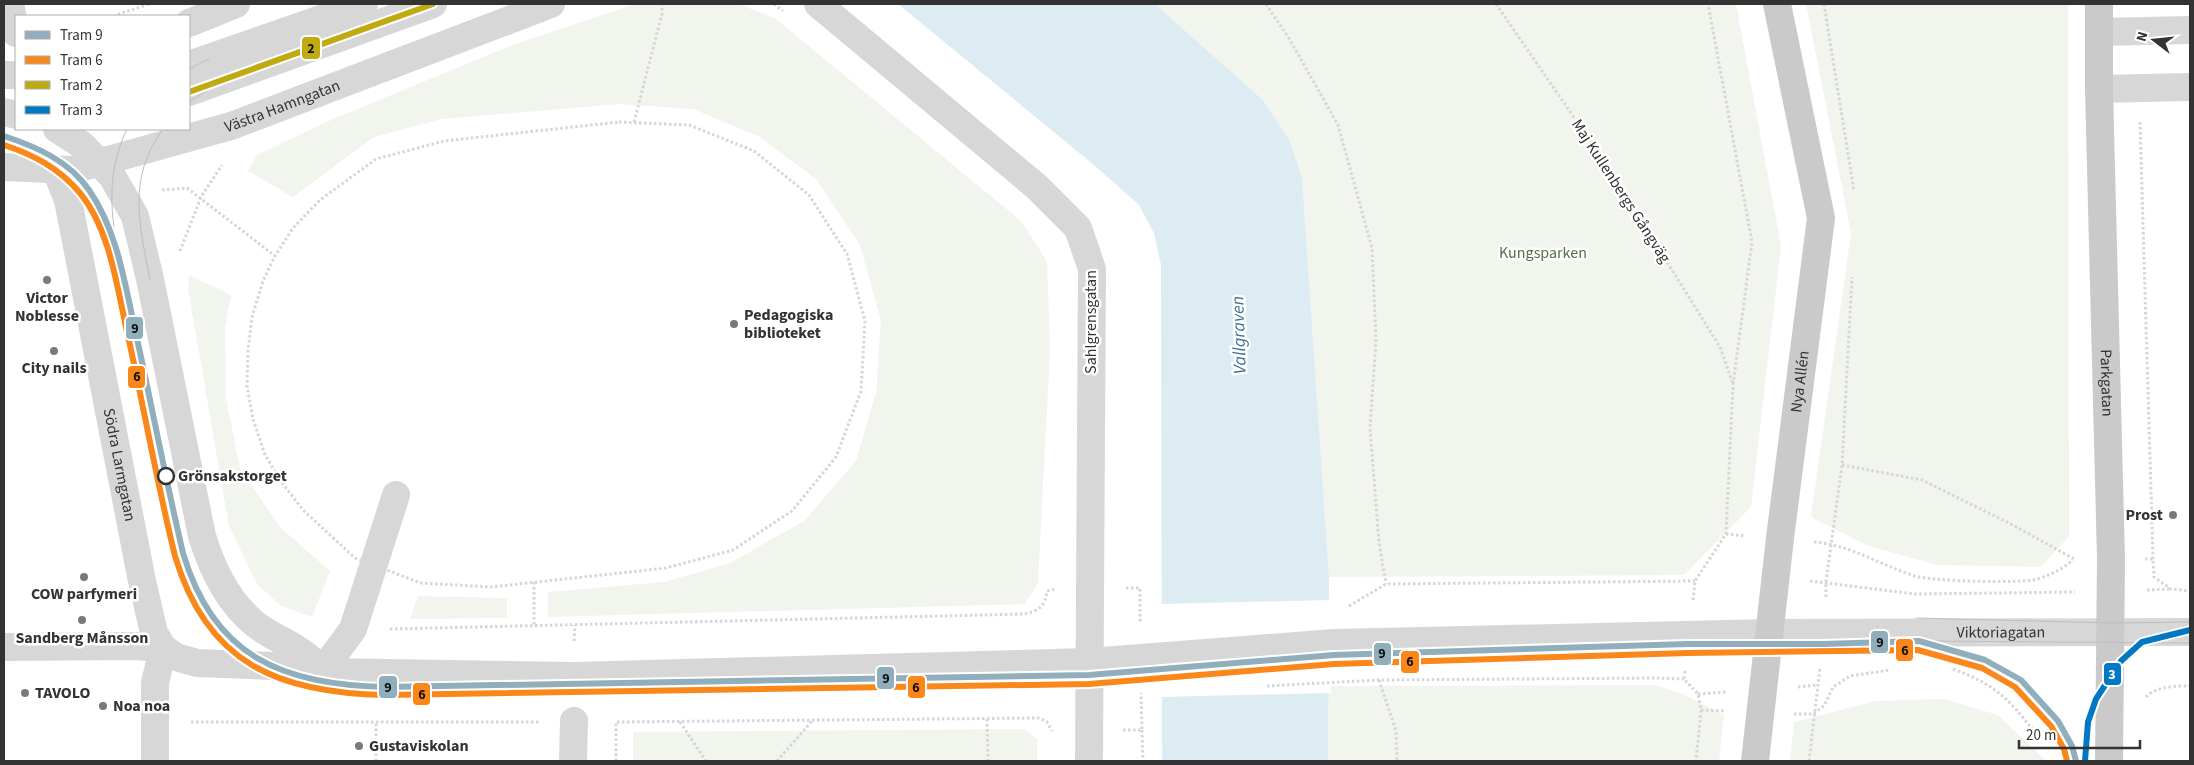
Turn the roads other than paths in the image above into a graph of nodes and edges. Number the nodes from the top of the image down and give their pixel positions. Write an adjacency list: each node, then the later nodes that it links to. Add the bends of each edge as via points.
1 (10, 4): 10 (street)
2 (236, 4): 9 (street)
3 (364, 4): 13 (street)
4 (433, 4): 16 (street)
5 (551, 4): 18 (street, Västra Hamngatan, via 231,126)
6 (818, 4): 27 (street, Sahlgrensgatan, via 1037,187 1078,228 1092,269)
7 (1777, 4): 24 (main road, Nya Allén, via 1821,218)
8 (2098, 4): 12 (main road, Parkgatan)
9 (190, 23)
10 (15, 29)
11 (2190, 30): 12 (street)
12 (2099, 32): 15 (main road, Parkgatan)
13 (190, 64)
14 (2190, 87): 15 (street)
15 (2099, 89): 22 (main road, Parkgatan)
16 (190, 92)
17 (59, 130): 18 (street, via 82,145)
18 (100, 163): 20 (street, Västra Hamngatan, via 72,170); 28 (street, via 112,176 135,216 202,536 210,560 233,601 254,624 295,648)
19 (4, 167): 20 (street, Västra Hamngatan)
20 (56, 170): 26 (street, Södra Larmgatan, via 68,200 141,576 154,633)
21 (396, 495): 28 (street, via 352,629 330,659)
22 (2111, 632): 23 (street, Viktoriagatan); 24 (street, Viktoriagatan); 34 (main road, Parkgatan)
23 (2190, 632)
24 (1769, 633): 27 (street, Viktoriagatan, via 1334,642); 33 (main road, Nya Allén)
25 (4, 647): 26 (street, via 94,645)
26 (163, 648): 28 (street, Viktoriagatan, via 176,657 197,663); 30 (street, via 155,683)
27 (1089, 662): 28 (street, Viktoriagatan, via 574,676); 32 (street, Sahlgrensgatan)
28 (326, 672)
29 (574, 721): 31 (street)
30 (155, 761)
31 (573, 761)
32 (1089, 761)
33 (1755, 761)
34 (2110, 761)

